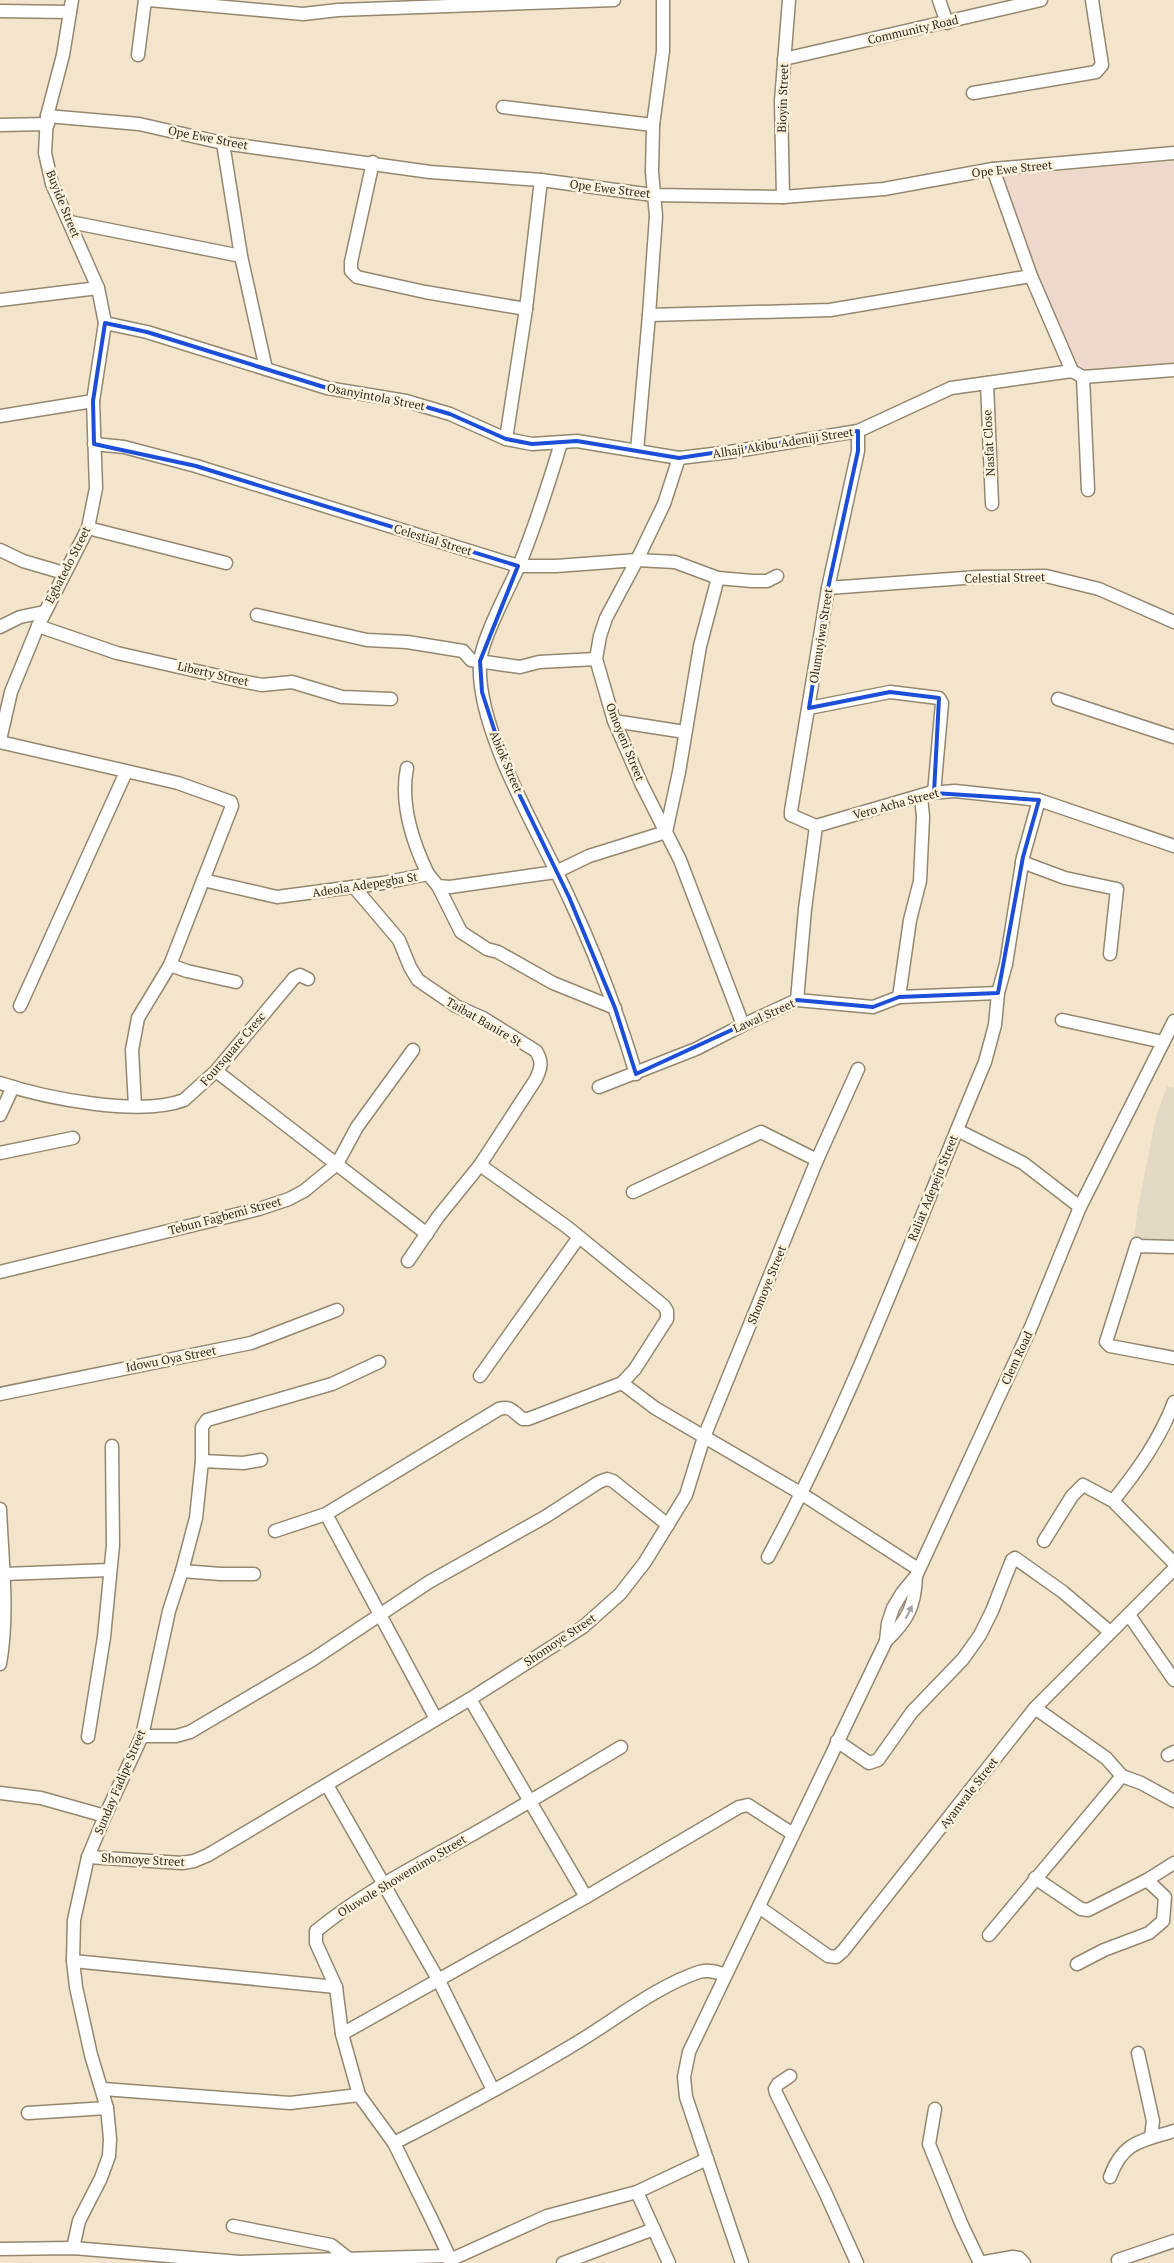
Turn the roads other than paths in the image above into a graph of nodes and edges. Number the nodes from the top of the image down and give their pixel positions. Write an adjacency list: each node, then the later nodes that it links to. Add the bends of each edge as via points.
1 (147, 0): 8 (street, via 303,14); 12 (street)
2 (614, 0): 8 (street)
3 (663, 0): 18 (street, via 663,51)
4 (789, 0): 13 (street, Bioyin Street)
5 (939, 0): 11 (street)
6 (1041, 0): 11 (street, Community Road)
7 (1092, 0): 14 (street, via 1102,65 1096,72)
8 (338, 5)
9 (71, 6): 10 (street); 16 (street, Buyide Street)
10 (0, 11)
11 (946, 23): 13 (street, Community Road)
12 (138, 55)
13 (784, 59): 25 (street, Bioyin Street, via 781,101)
14 (973, 93)
15 (503, 107): 18 (street)
16 (48, 120): 17 (street, Ope Ewe Street); 19 (street, Ope Ewe Street, via 139,124); 26 (street, Buyide Street, via 46,152 49,171)
17 (0, 125)
18 (654, 125): 24 (street)
19 (223, 143): 21 (street, Ope Ewe Street); 27 (street)
20 (1174, 154): 22 (street, Ope Ewe Street)
21 (373, 162): 23 (street, Ope Ewe Street, via 430,172); 31 (street, via 351,271 358,277 425,292)
22 (993, 169): 25 (street, Ope Ewe Street, via 884,189); 28 (street)
23 (541, 180): 24 (street, Ope Ewe Street); 31 (street)
24 (653, 195): 25 (street, Ope Ewe Street); 32 (street, via 656,216)
25 (783, 196)
26 (70, 222): 27 (street); 29 (street, Buyide Street)
27 (242, 256): 34 (street)
28 (1031, 276): 32 (street, via 830,310); 36 (street)
29 (98, 288): 30 (street); 33 (street, Buyide Street)
30 (0, 300)
31 (526, 310): 41 (street)
32 (650, 316): 44 (street)
33 (104, 323): 34 (street, Osanyintola Street, via 147,332); 38 (street, Egbatedo Street)
34 (266, 369): 41 (street, Osanyintola Street, via 327,388 406,401 443,412)
35 (1174, 370): 36 (street, Alhaji Akibu Adeniji Street)
36 (1078, 374): 37 (street, Alhaji Akibu Adeniji Street); 46 (street)
37 (987, 383): 40 (street, Alhaji Akibu Adeniji Street, via 951,388); 47 (street, Nasfat Close)
38 (93, 401): 39 (street); 43 (street, Egbatedo Street)
39 (0, 416)
40 (858, 431): 45 (street, Alhaji Akibu Adeniji Street); 56 (street, Olumuyiwa Street, via 858,452)
41 (506, 439): 42 (street, Osanyintola Street, via 532,444)
42 (560, 443): 44 (street, Osanyintola Street, via 577,441); 52 (street, Abiok Street, via 542,508)
43 (94, 444): 48 (street, Egbatedo Street, via 96,488); 52 (street, Celestial Street, via 124,447 196,466)
44 (637, 452): 45 (street, Osanyintola Street)
45 (679, 458): 50 (street, Omoyeni Street, via 664,504)
46 (1088, 490)
47 (992, 504)
48 (88, 528): 51 (street); 53 (street, Egbatedo Street)
49 (0, 550): 53 (street, via 23,562)
50 (637, 560): 52 (street, Celestial Street); 55 (street, Celestial Street, via 675,562); 62 (street, Omoyeni Street, via 606,618)
51 (226, 563)
52 (518, 566): 63 (street, Abiok Street)
53 (64, 573): 57 (street, Egbatedo Street)
54 (777, 576): 55 (street, Celestial Street, via 752,581)
55 (718, 578): 68 (street, via 700,646)
56 (828, 588): 59 (street, Celestial Street, via 978,577 1046,576 1099,589); 66 (street, Olumuyiwa Street)
57 (44, 612): 60 (street, Egbatedo Street); 61 (street, via 20,617)
58 (256, 615): 63 (street, via 367,640 407,642 464,651 471,660)
59 (1174, 622)
60 (38, 626): 65 (street, Liberty Street, via 117,653 241,681 262,685 292,682 342,697); 70 (street, Egbatedo Street, via 11,692)
61 (0, 627)
62 (596, 659): 63 (street, via 539,662 520,667); 67 (street, Omoyeni Street)
63 (480, 662): 80 (street, Abiok Street, via 482,692 491,727 507,769)
64 (1058, 699): 69 (street)
65 (391, 700)
66 (809, 708): 73 (street, via 890,692 939,698 942,703); 76 (street, Olumuyiwa Street, via 791,815)
67 (614, 721): 68 (street); 77 (street, Omoyeni Street)
68 (685, 732): 77 (street)
69 (1174, 737)
70 (0, 741): 72 (street)
71 (407, 768): 81 (street, via 407,809 412,833)
72 (126, 772): 82 (street, via 178,783 231,802); 92 (street)
73 (934, 793): 74 (street, Vero Acha Street); 75 (street, Vero Acha Street, via 955,791)
74 (921, 796): 76 (street, Vero Acha Street); 90 (street, via 920,881 910,920)
75 (1038, 800): 78 (street, Vero Acha Street); 79 (street, Raliat Adepeju Street)
76 (816, 826): 91 (street)
77 (666, 832): 80 (street, via 589,856); 96 (street, Omoyeni Street, via 680,860)
78 (1174, 846)
79 (1022, 862): 85 (street, via 1065,878 1117,889); 89 (street, Raliat Adepeju Street, via 1006,964)
80 (556, 872): 83 (street); 93 (street, Abiok Street)
81 (428, 874): 83 (street, Adeola Adepegba St); 84 (street, Adeola Adepegba St)
82 (203, 880): 84 (street, Adeola Adepegba St, via 276,898); 86 (street)
83 (438, 886): 93 (street, Adeola Adepegba St, via 461,932 554,983)
84 (354, 887): 112 (street, Taibat Banire St, via 399,940 418,980 456,1006 483,1018 536,1051 540,1058 541,1067 536,1079)
85 (1110, 954)
86 (170, 965): 88 (street); 105 (street, via 138,1018 132,1050)
87 (308, 979): 100 (street, Foursquare Cresc, via 300,975 294,978)
88 (236, 982)
89 (998, 994): 90 (street, Lawal Street); 107 (street, Raliat Adepeju Street, via 995,1025 985,1062)
90 (899, 997): 91 (street, Lawal Street, via 873,1007)
91 (797, 1000): 96 (street, Lawal Street)
92 (20, 1006)
93 (616, 1008): 101 (street, Abiok Street)
94 (1062, 1020): 97 (street)
95 (1174, 1021): 97 (street, Clem Road)
96 (743, 1025): 101 (street, Lawal Street)
97 (1163, 1042): 114 (street, Clem Road)
98 (414, 1050): 111 (street, Tebun Fagbemi Street, via 357,1127)
99 (858, 1069): 110 (street, Shomoye Street)
100 (216, 1071): 105 (street, Foursquare Cresc, via 184,1100 149,1107); 111 (street)
101 (636, 1074): 104 (street, Lawal Street)
102 (0, 1083): 103 (street, Foursquare Cresc)
103 (13, 1088): 105 (street, Foursquare Cresc, via 76,1101); 106 (street)
104 (599, 1088)
105 (135, 1106)
106 (0, 1115)
107 (957, 1130): 114 (street, via 1023,1163); 131 (street, Raliat Adepeju Street, via 841,1412)
108 (74, 1138): 109 (street)
109 (0, 1153)
110 (817, 1160): 113 (street, via 761,1132); 127 (street, Shomoye Street)
111 (337, 1164): 115 (street); 119 (street, Tebun Fagbemi Street, via 304,1191 274,1204)
112 (480, 1165): 115 (street, Taibat Banire St); 116 (street)
113 (633, 1192)
114 (1080, 1207): 143 (street, Clem Road, via 1031,1327)
115 (427, 1234): 118 (street, Taibat Banire St)
116 (579, 1237): 123 (street); 124 (street, via 668,1311 655,1339)
117 (1174, 1247): 121 (street, via 1137,1244 1106,1342 1110,1346)
118 (408, 1261)
119 (0, 1272)
120 (337, 1310): 125 (street, Idowu Oya Street, via 251,1343)
121 (1174, 1358)
122 (379, 1362): 130 (street, Sunday Fadipe Street, via 332,1384 207,1420 202,1427)
123 (480, 1376)
124 (622, 1383): 127 (street, via 655,1408); 134 (street, via 528,1418 523,1419 506,1406 499,1409)
125 (0, 1394)
126 (1174, 1402): 132 (street, via 1141,1466)
127 (704, 1437): 131 (street); 135 (street, Shomoye Street, via 686,1495)
128 (112, 1446): 141 (street, via 113,1545)
129 (262, 1460): 130 (street)
130 (202, 1462): 142 (street, Sunday Fadipe Street, via 196,1518)
131 (802, 1494): 138 (street, Raliat Adepeju Street); 143 (street)
132 (1113, 1501): 137 (street, via 1083,1485 1072,1496); 139 (street)
133 (0, 1508): 144 (street)
134 (326, 1514): 136 (street); 146 (street)
135 (668, 1525): 146 (street, via 613,1480 607,1479 429,1582); 151 (street, Shomoye Street, via 645,1562 599,1614)
136 (275, 1531)
137 (1044, 1541)
138 (768, 1558)
139 (1174, 1562)
140 (1174, 1569): 147 (street, Ayanwale Street)
141 (110, 1570): 144 (street); 155 (street, via 104,1637)
142 (182, 1571): 145 (street); 154 (street, Sunday Fadipe Street, via 169,1611)
143 (917, 1572): 156 (street, Clem Road, via 910,1611 886,1641)
144 (4, 1574): 149 (street, via 4,1638)
145 (254, 1574)
146 (380, 1615): 153 (street); 154 (street, via 312,1660 190,1732 176,1736)
147 (1129, 1615): 148 (street, Ayanwale Street); 150 (street)
148 (1110, 1632): 152 (street, Ayanwale Street); 156 (street, via 1048,1580 1015,1558 980,1635 963,1659 912,1712 878,1760 869,1763)
149 (0, 1664)
150 (1174, 1680)
151 (470, 1699): 153 (street, Shomoye Street); 162 (street)
152 (1035, 1708): 158 (street, via 1106,1758); 171 (street, Ayanwale Street, via 852,1942 836,1957 828,1956)
153 (436, 1719): 159 (street, Shomoye Street)
154 (142, 1736): 163 (street, Sunday Fadipe Street)
155 (88, 1737)
156 (837, 1741): 164 (street)
157 (621, 1747): 162 (street, Oluwole Showemimo Street)
158 (1122, 1776): 161 (street); 167 (street)
159 (327, 1785): 165 (street, Shomoye Street, via 194,1861); 169 (street)
160 (0, 1793): 163 (street, via 41,1798)
161 (1174, 1801)
162 (530, 1802): 169 (street, Oluwole Showemimo Street); 170 (street)
163 (105, 1816): 165 (street, Sunday Fadipe Street)
164 (793, 1834): 170 (street, via 748,1805 743,1805); 171 (street)
165 (88, 1857): 173 (street, Sunday Fadipe Street, via 74,1920)
166 (1174, 1863): 168 (street)
167 (1035, 1878): 168 (street, via 1081,1909 1088,1910); 172 (street)
168 (1147, 1880): 174 (street, via 1165,1897 1163,1920 1150,1933)
169 (384, 1884): 176 (street); 177 (street, Oluwole Showemimo Street, via 341,1910 316,1931 316,1943)
170 (586, 1897): 176 (street)
171 (759, 1907): 175 (street)
172 (988, 1935)
173 (72, 1961): 177 (street); 181 (street, Sunday Fadipe Street, via 91,2055)
174 (1077, 1964)
175 (725, 1975): 182 (street, via 706,1970 682,1980); 190 (street, via 689,2052 684,2077 686,2097)
176 (439, 1982): 178 (street); 182 (street)
177 (336, 1987): 178 (street, Oluwole Showemimo Street)
178 (342, 2034): 183 (street, Oluwole Showemimo Street)
179 (1138, 2053): 188 (street, via 1153,2122)
180 (790, 2076): 203 (street, via 778,2084 776,2093)
181 (103, 2089): 183 (street, via 290,2103); 184 (street, Sunday Fadipe Street)
182 (493, 2090): 189 (street)
183 (359, 2095): 189 (street, Oluwole Showemimo Street)
184 (107, 2108): 186 (street); 196 (street, Sunday Fadipe Street, via 109,2156 80,2221)
185 (935, 2109): 204 (street, via 930,2144)
186 (28, 2113)
187 (1174, 2131): 188 (street)
188 (1151, 2136): 191 (street, via 1124,2152 1116,2161)
189 (394, 2144): 199 (street, Oluwole Showemimo Street)
190 (707, 2159): 192 (street); 202 (street)
191 (1110, 2177)
192 (637, 2192): 194 (street); 199 (street, via 547,2216)
193 (233, 2226): 198 (street, via 331,2245)
194 (654, 2229): 200 (street); 201 (street)
195 (1174, 2241): 206 (street, via 1118,2260)
196 (73, 2248): 197 (street); 198 (street, via 240,2262)
197 (0, 2249)
198 (349, 2259): 199 (street)
199 (449, 2260)
200 (563, 2263)
201 (669, 2263)
202 (742, 2263)
203 (857, 2263)
204 (980, 2263): 205 (street, via 1013,2257)
205 (1024, 2263)
206 (1119, 2263)

